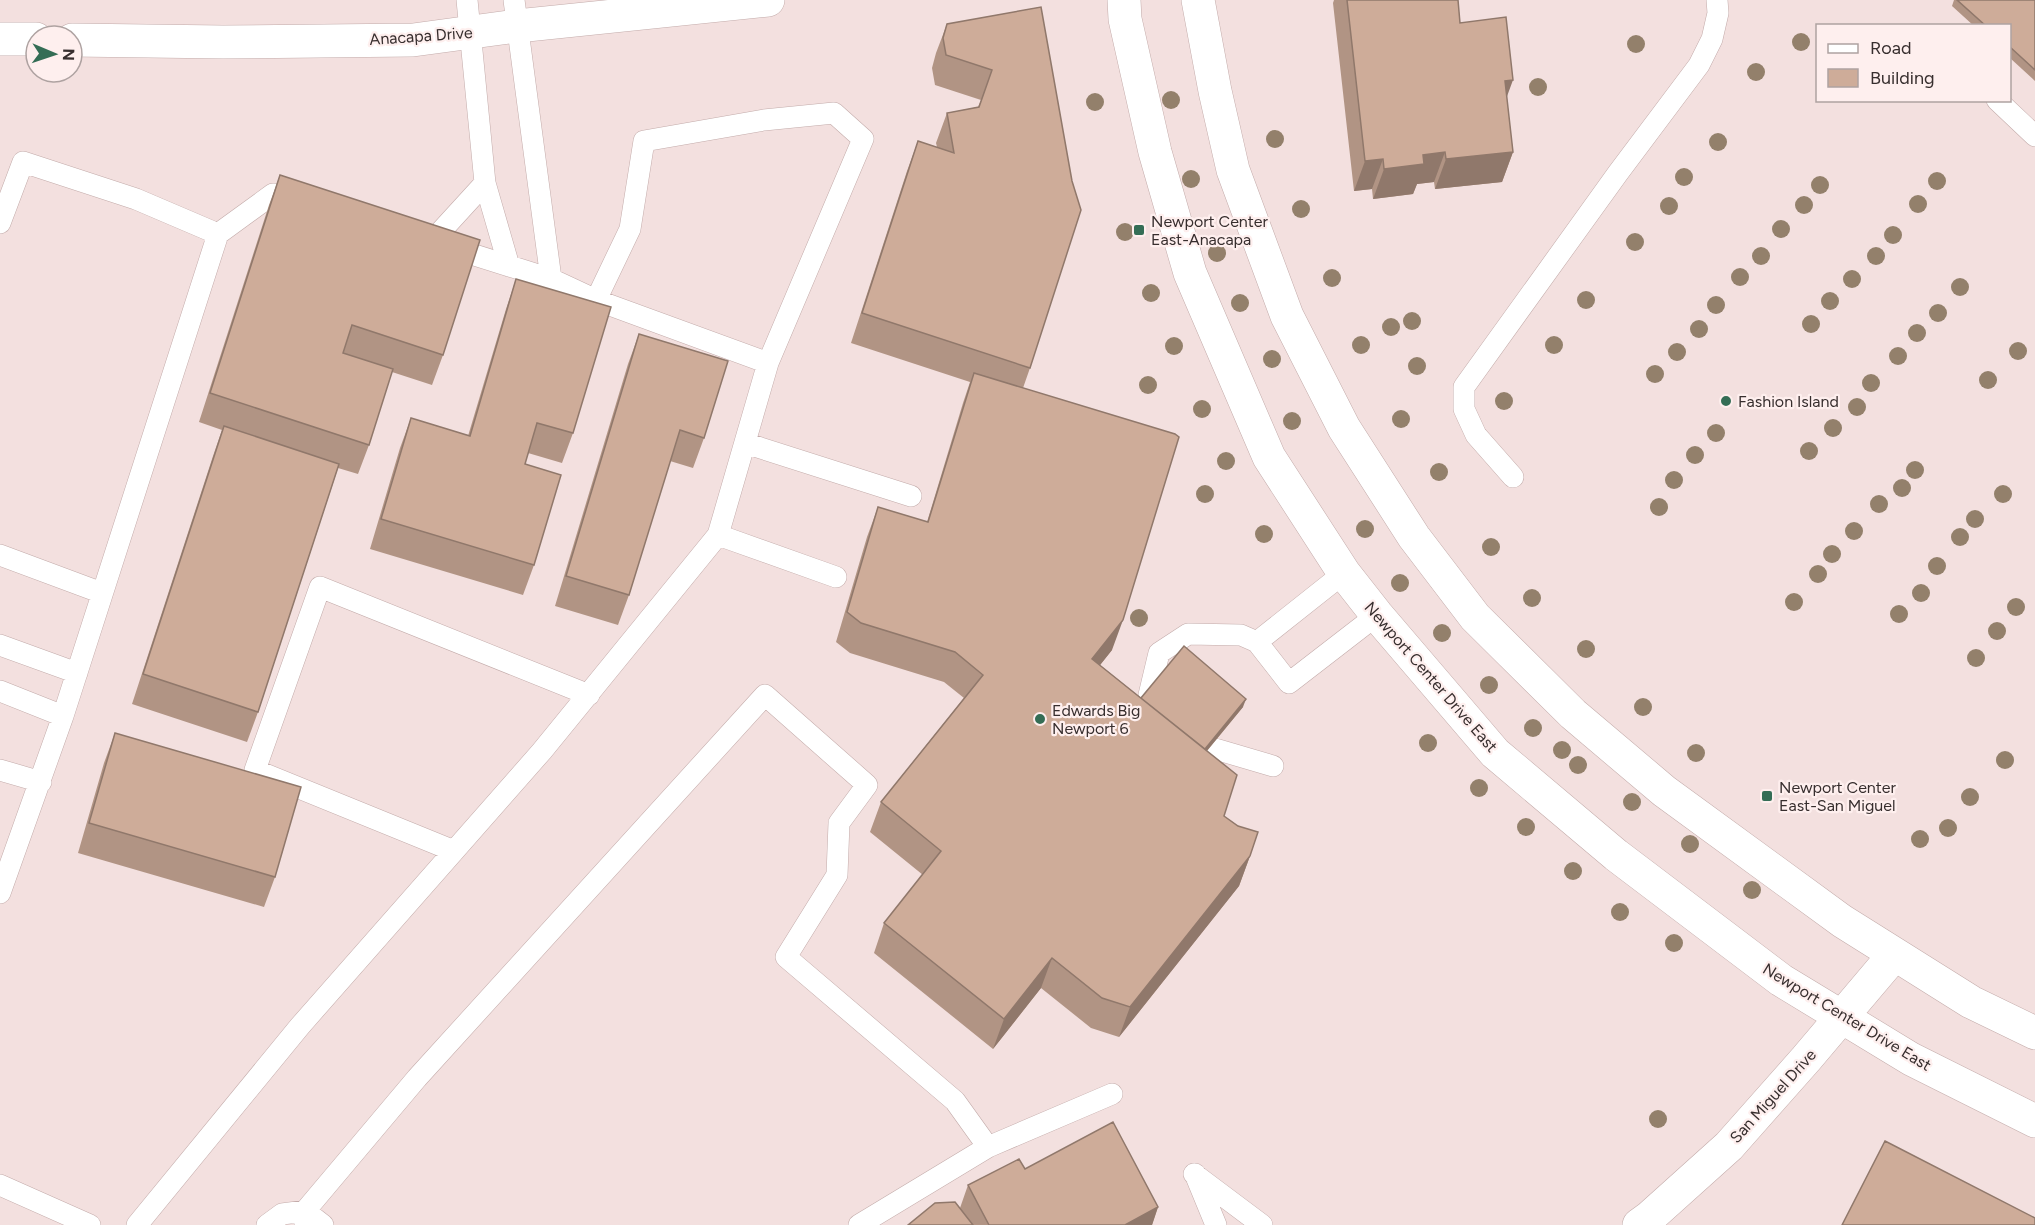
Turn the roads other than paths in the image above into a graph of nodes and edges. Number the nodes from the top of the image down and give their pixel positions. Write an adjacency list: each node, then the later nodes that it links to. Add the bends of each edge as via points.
1 (467, 0): 7 (lane)
2 (768, 0): 6 (main road, Anacapa Drive)
3 (1124, 0): 28 (main road, Newport Center Drive East, via 1155,152 1190,273 1269,457)
4 (1198, 0): 43 (main road, via 1233,170 1287,316 1344,428 1414,537 1475,618 1573,714 1664,791)
5 (1717, 0): 24 (lane, via 1712,39 1699,65 1464,387 1464,409 1476,435)
6 (516, 13): 7 (main road, Anacapa Drive); 20 (lane)
7 (470, 32): 10 (main road, Anacapa Drive, via 413,40); 13 (lane)
8 (0, 39): 9 (main road)
9 (24, 39)
10 (84, 40)
11 (1999, 102): 12 (lane)
12 (2035, 136)
13 (485, 183): 18 (lane); 19 (lane)
14 (324, 198): 16 (lane, via 273,194)
15 (0, 223): 16 (lane, via 23,162 136,200)
16 (218, 234): 30 (lane)
17 (411, 235): 18 (lane)
18 (432, 241): 19 (lane)
19 (509, 266): 20 (lane)
20 (551, 279): 21 (lane)
21 (596, 300): 22 (lane); 22 (lane, via 630,229 644,141 764,120 834,113 863,139)
22 (768, 363): 23 (lane)
23 (745, 442): 25 (lane); 26 (lane)
24 (1513, 477)
25 (911, 496)
26 (718, 536): 29 (lane); 36 (lane)
27 (0, 555): 30 (lane)
28 (1344, 573): 31 (main road, Newport Center Drive East); 32 (lane)
29 (836, 578)
30 (102, 592): 34 (lane)
31 (1377, 615): 32 (lane, via 1289,683); 44 (main road, Newport Center Drive East, via 1495,753 1625,862 1781,980)
32 (1257, 642): 38 (lane, via 1241,635 1188,634 1159,653 1149,695 1212,748)
33 (0, 645): 34 (lane)
34 (77, 673): 37 (lane)
35 (0, 691): 37 (lane)
36 (589, 695): 41 (lane); 41 (lane, via 320,587 255,770)
37 (63, 716): 40 (lane)
38 (1273, 766)
39 (0, 770): 40 (lane)
40 (41, 782): 42 (lane)
41 (454, 851): 52 (lane, via 300,1026)
42 (0, 892)
43 (1894, 955): 44 (main road, San Miguel Drive); 45 (main road, via 1971,1002)
44 (1842, 1016): 47 (main road, Newport Center Drive East, via 1911,1059); 58 (main road, San Miguel Drive, via 1729,1146)
45 (2035, 1034)
46 (1112, 1094): 48 (lane)
47 (2035, 1121)
48 (988, 1147): 50 (lane, via 955,1101 786,957 837,875 839,823 867,785 765,695 417,1078); 55 (lane)
49 (0, 1185): 51 (lane)
50 (305, 1218): 53 (lane, via 282,1214); 54 (lane)
51 (90, 1225)
52 (137, 1225)
53 (267, 1225)
54 (323, 1225)
55 (859, 1225)
56 (1216, 1225): 57 (lane, via 1194,1174)
57 (1262, 1225)
58 (1639, 1225)

